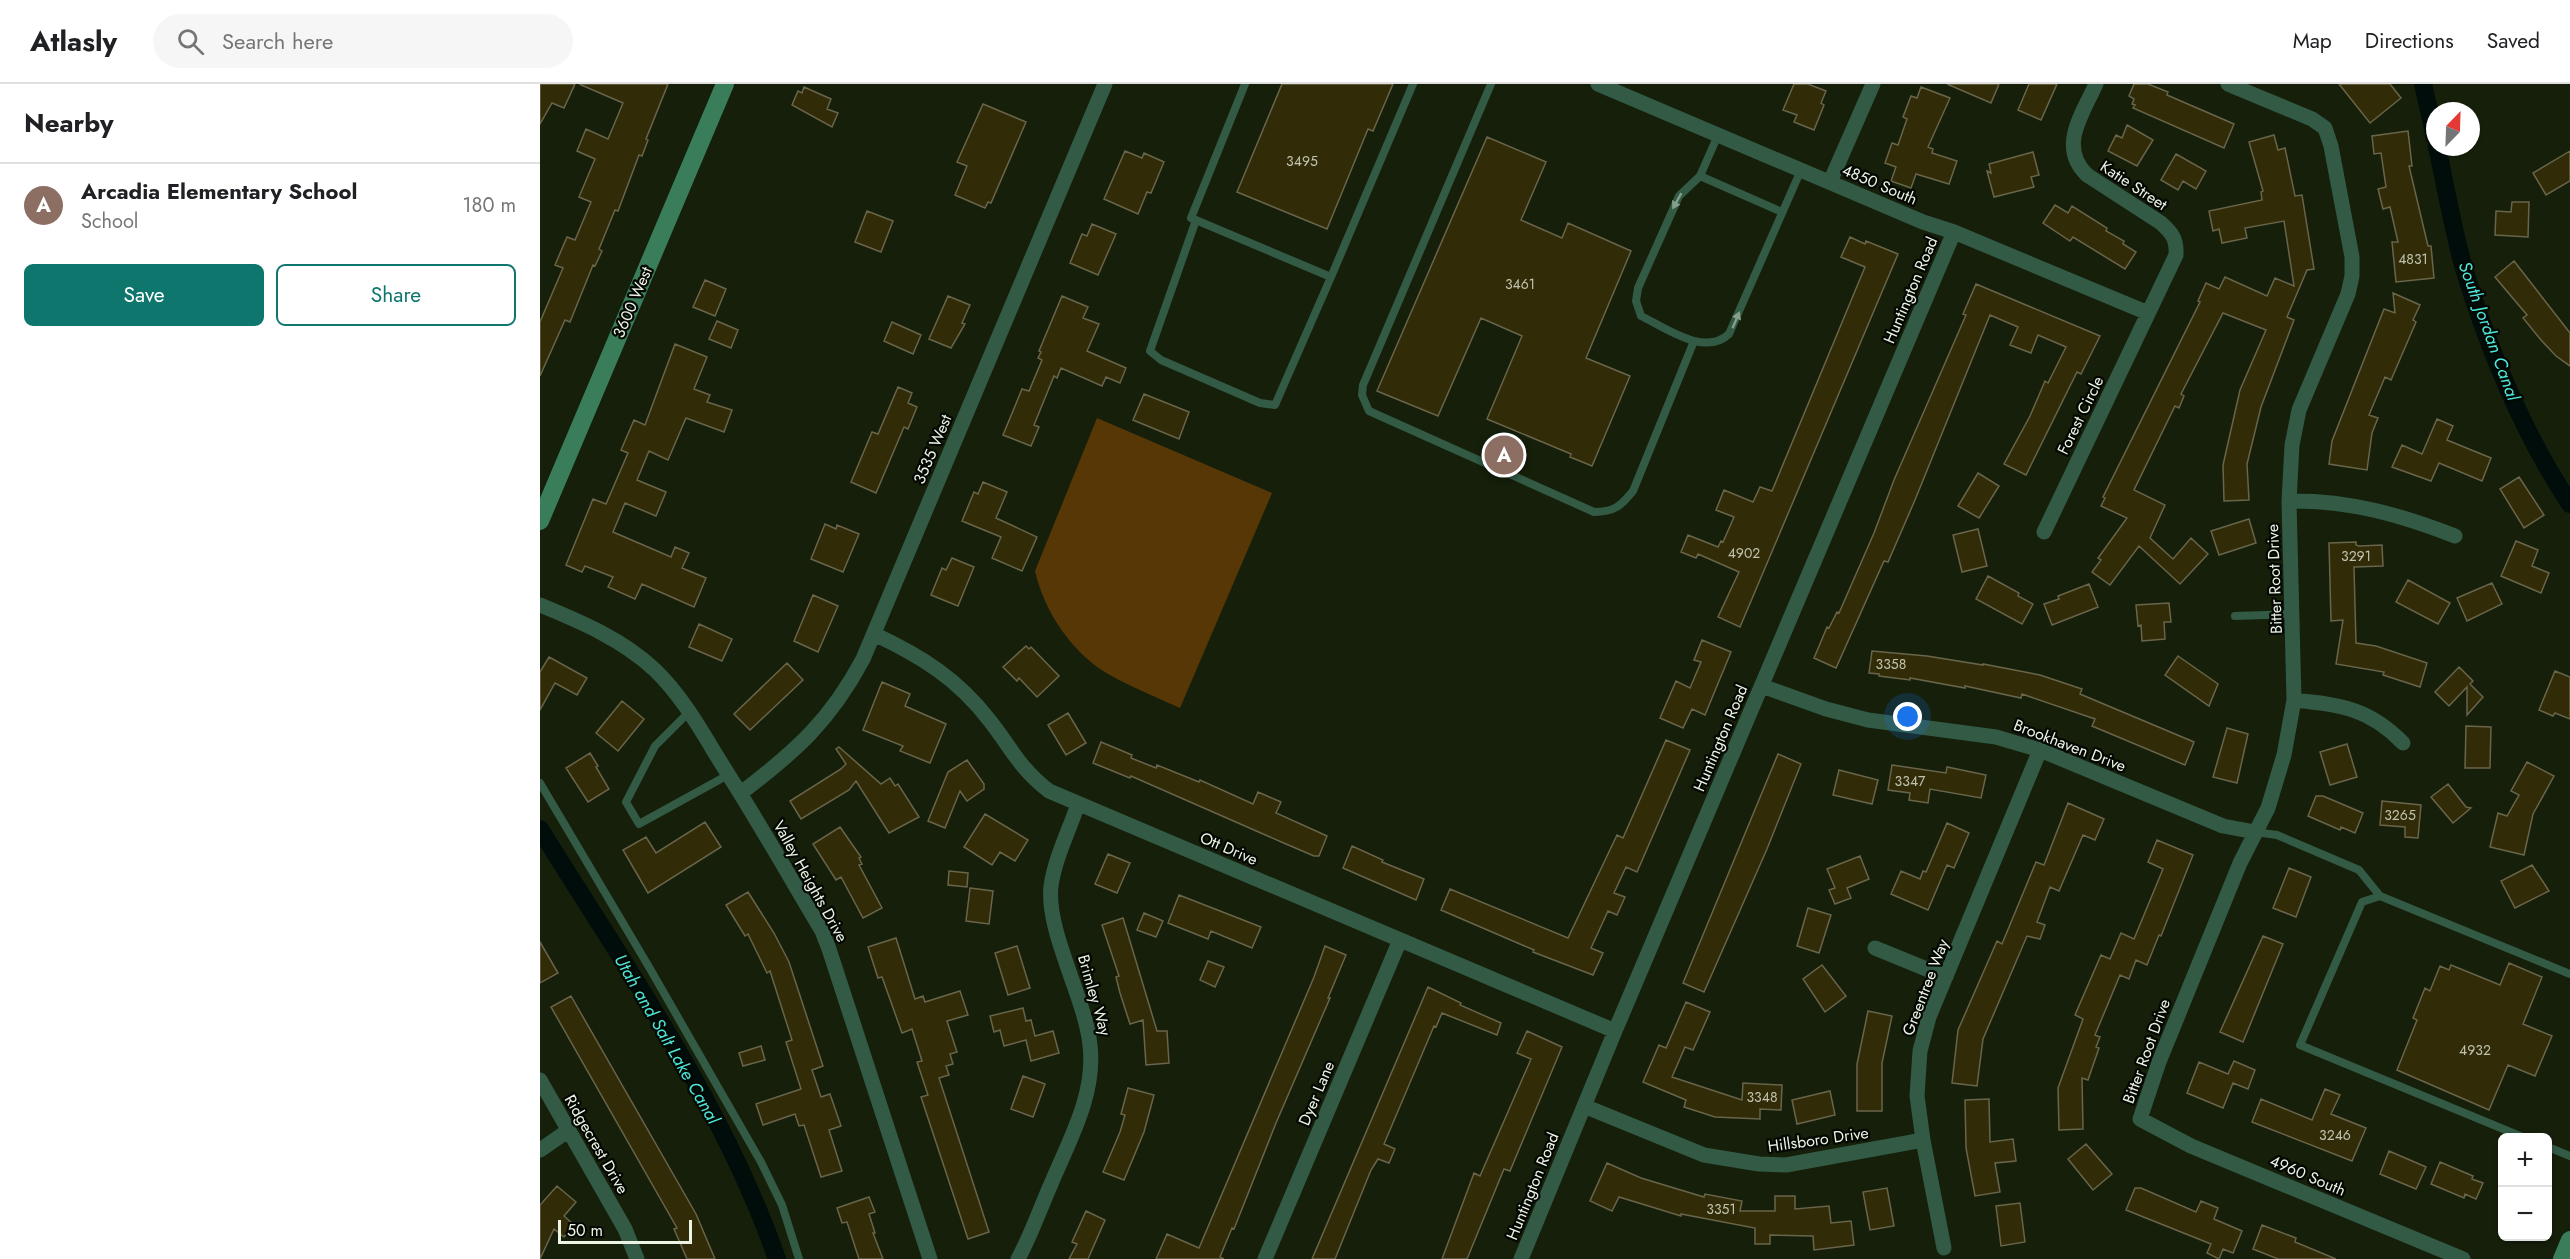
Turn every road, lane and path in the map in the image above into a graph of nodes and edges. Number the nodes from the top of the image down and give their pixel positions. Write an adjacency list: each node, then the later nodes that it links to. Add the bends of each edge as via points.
1 (725, 84): 20 (street, 3600 West)
2 (1105, 84): 28 (street, 3535 West)
3 (1245, 84): 15 (lane, via 1191,218)
4 (1413, 84): 17 (lane)
5 (1491, 84): 19 (lane, via 1363,385 1362,395 1369,411 1594,512 1609,512 1622,506 1633,491)
6 (1598, 84): 10 (street, 4850 South)
7 (1873, 84): 13 (street)
8 (2096, 84): 18 (street, Katie Street, via 2074,134 2073,156 2078,167 2161,223 2176,242 2172,267)
9 (2228, 84): 21 (street, Bitter Root Drive, via 2325,128 2352,257 2348,294 2299,410 2292,445)
10 (1718, 135): 11 (street, 4850 South); 12 (lane)
11 (1801, 170): 13 (street, 4850 South); 14 (lane)
12 (1700, 176): 14 (lane); 19 (lane, one-way to 19, via 1679,196 1638,288 1636,301 1641,316)
13 (1830, 182): 16 (street, 4850 South)
14 (1782, 212): 19 (lane, one-way to 14, via 1711,345 1729,334)
15 (1196, 220): 17 (lane); 17 (lane, via 1150,351 1161,360 1260,403 1275,405)
16 (1954, 232): 18 (street, 4850 South); 29 (street, Huntington Road)
17 (1331, 277)
18 (2148, 313): 23 (street, Forest Circle)
19 (1694, 341)
20 (544, 500): 22 (street, 3600 West)
21 (2289, 501): 24 (street, via 2357,505); 26 (street, Bitter Root Drive)
22 (540, 521)
23 (2044, 532)
24 (2455, 536)
25 (540, 605): 31 (street, Valley Heights Drive, via 625,646 654,669)
26 (2292, 614): 27 (lane); 30 (street, Bitter Root Drive)
27 (2235, 616)
28 (874, 634): 36 (street, 3535 West, via 847,688 824,721 783,761); 37 (street, Ott Drive, via 946,674 991,722 1031,777 1049,791)
29 (1762, 686): 33 (street, Brookhaven Drive, via 1826,710 1868,720 1996,737); 44 (street, Huntington Road)
30 (2294, 700): 32 (street, via 2366,713); 38 (street, Bitter Root Drive, via 2276,783)
31 (690, 711): 34 (street, Valley Heights Drive); 34 (lane, via 655,746 626,802 634,817 639,824)
32 (2403, 743)
33 (2040, 750): 38 (street, Brookhaven Drive, via 2223,826); 43 (street, Greentree Way)
34 (728, 775): 36 (street, Valley Heights Drive)
35 (540, 783): 57 (lane, via 761,1162 782,1205)
36 (741, 793): 58 (street, Valley Heights Drive, via 822,931)
37 (1078, 804): 40 (street, Ott Drive); 59 (street, Brimley Way, via 1051,888 1052,910 1091,1046 1088,1086 1076,1126)
38 (2255, 832): 39 (lane, via 2278,835 2360,870); 47 (street, Bitter Root Drive, via 2159,1062)
39 (2380, 896): 42 (lane); 49 (lane, via 2362,903 2300,1045)
40 (1400, 940): 44 (street, Ott Drive); 60 (street, Dyer Lane)
41 (1875, 948): 43 (street)
42 (2570, 974)
43 (1946, 977): 50 (street, Greentree Way, via 1920,1051 1917,1096)
44 (1615, 1031): 46 (street, Huntington Road)
45 (540, 1080): 48 (street, Ridgecrest Drive)
46 (1584, 1106): 50 (street, Hillsboro Drive, via 1704,1155 1759,1164 1786,1165); 61 (street, Huntington Road)
47 (2140, 1119): 62 (street, 4960 South, via 2191,1146)
48 (569, 1130): 52 (street); 56 (street, Ridgecrest Drive, via 625,1229)
49 (2515, 1133)
50 (1923, 1140): 55 (street, Greentree Way)
51 (2552, 1149): 53 (lane)
52 (540, 1150)
53 (2570, 1156)
54 (2570, 1240): 63 (street)
55 (1944, 1248)
56 (637, 1259)
57 (800, 1259)
58 (930, 1259)
59 (1018, 1259)
60 (1265, 1259)
61 (1521, 1259)
62 (2463, 1259)
63 (2562, 1259)

